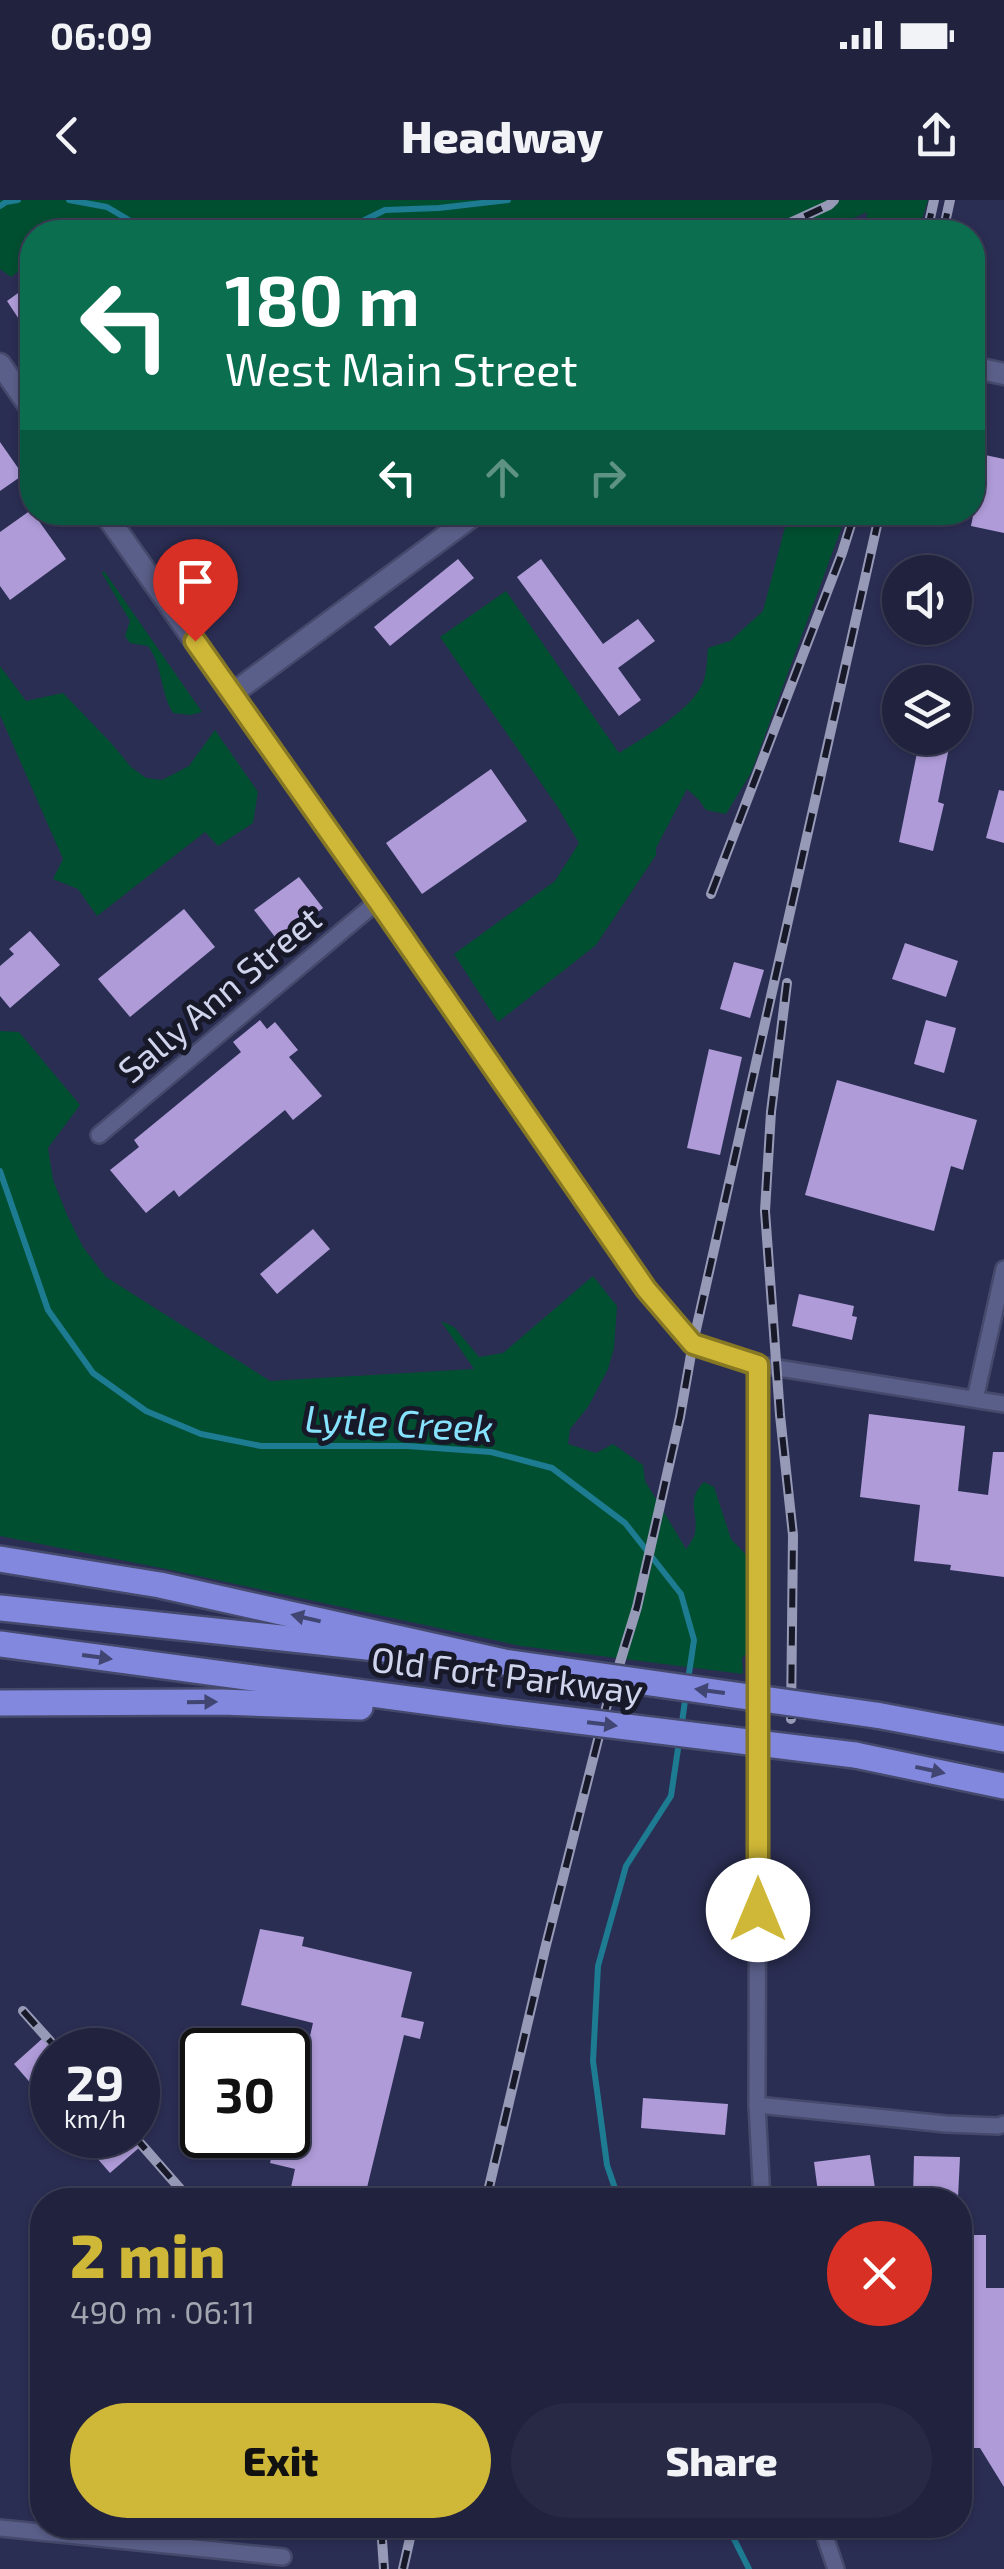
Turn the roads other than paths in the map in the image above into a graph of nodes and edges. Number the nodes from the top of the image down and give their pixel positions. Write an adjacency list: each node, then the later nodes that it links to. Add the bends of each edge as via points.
1 (0, 364): 2 (street)
2 (20, 393)
3 (113, 525): 5 (street)
4 (460, 525): 5 (street)
5 (232, 694): 6 (street)
6 (378, 901): 7 (street, Sally Ann Street); 9 (street, via 646,1289 693,1344)
7 (100, 1135)
8 (1004, 1270): 10 (street)
9 (758, 1365): 10 (street); 20 (street)
10 (976, 1398): 11 (street)
11 (1004, 1404)
12 (0, 1559): 15 (main road, one-way to 12, via 160,1585)
13 (0, 1608): 15 (main road, Old Fort Parkway)
14 (0, 1644): 17 (main road, Old Fort Parkway, one-way to 17)
15 (504, 1662): 18 (main road, Old Fort Parkway, one-way to 15, bridge)
16 (0, 1704): 17 (main road, one-way to 17, via 220,1702)
17 (505, 1712): 19 (main road, Old Fort Parkway, one-way to 19, bridge, via 855,1755)
18 (1004, 1739)
19 (1004, 1786)
20 (757, 2106): 21 (street); 22 (street)
21 (1001, 2125)
22 (761, 2188)
23 (0, 2528): 24 (street)
24 (30, 2531)
25 (94, 2538): 27 (street)
26 (825, 2538): 28 (street)
27 (283, 2558)
28 (836, 2569)

